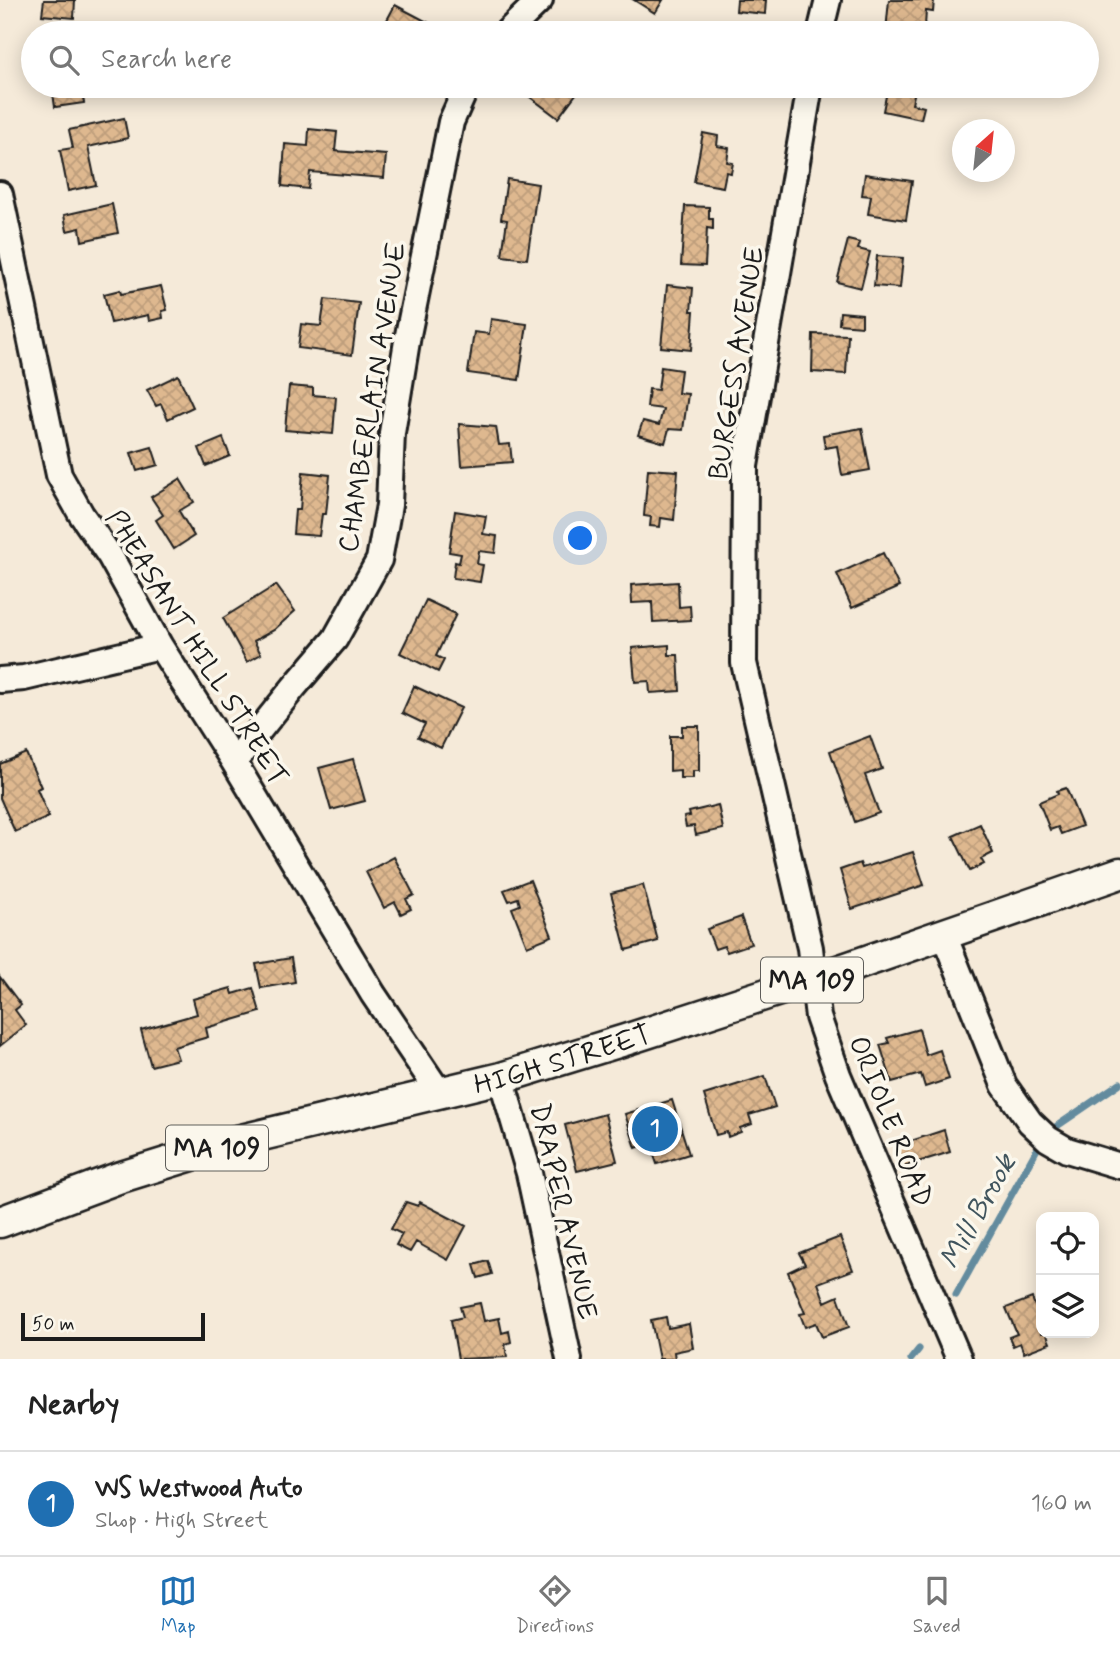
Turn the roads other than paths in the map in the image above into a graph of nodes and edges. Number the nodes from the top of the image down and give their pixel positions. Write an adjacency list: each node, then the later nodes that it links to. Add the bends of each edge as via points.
1 (540, 0): 3 (street)
2 (828, 0): 4 (street)
3 (518, 21)
4 (823, 21)
5 (462, 98): 10 (street, CHAMBERLAIN AVENUE, via 451,122 408,335 379,560 335,639)
6 (808, 98): 13 (street, BURGESS AVENUE, via 745,466 744,663 810,948)
7 (0, 194): 8 (street, PHEASANT HILL STREET, via 59,475)
8 (160, 646): 9 (street); 10 (street, PHEASANT HILL STREET)
9 (0, 680)
10 (234, 762): 15 (street, PHEASANT HILL STREET, via 373,994)
11 (1120, 873): 12 (main road, HIGH STREET / MA 109)
12 (944, 935): 13 (main road, HIGH STREET / MA 109); 16 (street, via 1004,1085 1030,1122 1067,1150)
13 (813, 980): 14 (main road, HIGH STREET / MA 109); 19 (street, ORIOLE ROAD, via 818,1017 838,1075)
14 (501, 1078): 15 (main road, HIGH STREET / MA 109); 18 (street, DRAPER AVENUE, via 529,1172)
15 (439, 1092): 17 (main road, HIGH STREET / MA 109, via 237,1141)
16 (1120, 1166)
17 (0, 1222)
18 (569, 1359)
19 (959, 1359)

